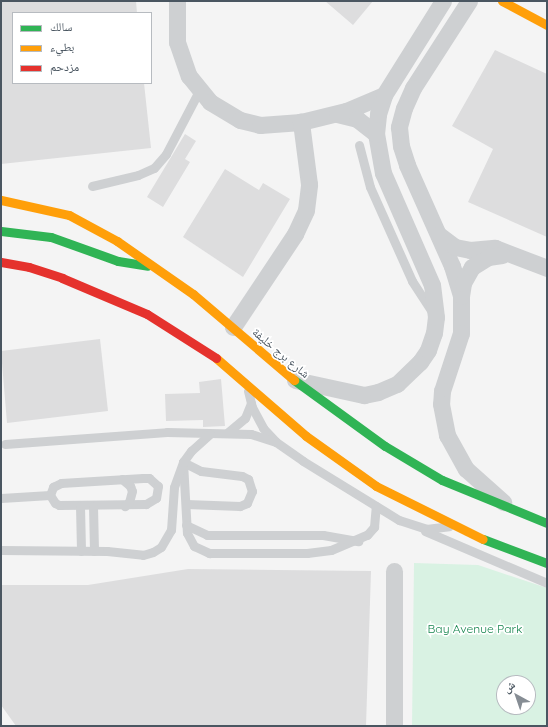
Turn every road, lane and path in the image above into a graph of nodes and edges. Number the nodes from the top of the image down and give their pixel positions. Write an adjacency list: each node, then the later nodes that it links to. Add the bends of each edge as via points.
1 (177, 1): 6 (street, via 177,42 182,60)
2 (443, 1): 7 (street)
3 (469, 1): 17 (street, via 413,88 399,127 407,165)
4 (502, 1): 5 (street)
5 (547, 25)
6 (199, 91): 9 (street, via 222,111 240,120 260,125); 12 (lane, via 166,154 154,168 138,175)
7 (384, 95): 8 (street, via 359,107); 10 (street, via 378,114)
8 (333, 114): 9 (street); 10 (street, via 357,119)
9 (301, 122): 26 (street, via 309,184 306,210 296,234)
10 (376, 134): 25 (street, via 383,173 432,285)
11 (359, 146): 25 (lane, via 370,187 412,281)
12 (92, 186)
13 (1, 200): 14 (street, شارع برج خليفة, via 69,215)
14 (89, 227): 15 (street); 21 (street, شارع برج خليفة, via 117,241)
15 (76, 229)
16 (1, 231): 21 (street, via 51,237 118,261)
17 (439, 235): 18 (street, via 449,244 462,249 495,248); 24 (street)
18 (510, 255): 20 (street); 24 (street, via 488,257 472,267 463,283)
19 (1, 262): 22 (street)
20 (546, 266)
21 (153, 267): 26 (street, شارع برج خليفة, via 193,294)
22 (39, 270): 23 (street, via 27,268); 28 (street, via 105,294 147,314 199,346)
23 (1, 271)
24 (461, 296): 39 (street, via 461,333 442,391 441,404 447,435 466,469)
25 (436, 317): 27 (street, via 428,350 420,362 394,386 364,395)
26 (233, 327): 27 (street, شارع برج خليفة)
27 (292, 379): 39 (street, شارع برج خليفة, via 357,428 417,466 450,483)
28 (247, 384): 29 (lane); 47 (street, via 306,436 344,464 409,504)
29 (251, 403): 31 (lane, via 245,418); 32 (lane, via 263,428)
30 (210, 434): 31 (lane); 33 (lane, via 145,432); 34 (lane)
31 (226, 434): 32 (lane, via 259,436)
32 (276, 442): 43 (lane)
33 (5, 444)
34 (183, 462): 38 (lane); 38 (lane, via 200,471 242,476 248,479 252,491 247,503 240,506); 51 (lane, via 174,487 171,530 161,547 144,555)
35 (122, 479): 36 (lane, via 61,483 54,487); 42 (lane, via 132,491); 42 (lane, via 149,478 158,486 158,492 152,502)
36 (50, 495): 37 (lane); 40 (lane, via 59,505)
37 (1, 498)
38 (186, 504): 46 (lane)
39 (505, 505): 44 (street, شارع برج خليفة)
40 (80, 506): 41 (lane); 50 (lane)
41 (93, 506): 42 (lane); 51 (lane)
42 (125, 506)
43 (376, 506): 45 (lane); 48 (lane, via 374,527)
44 (547, 523)
45 (410, 524): 47 (lane, via 426,529); 54 (lane)
46 (186, 525): 48 (lane, via 207,536 322,535); 48 (lane, via 189,540 194,546 209,553 307,553 331,550)
47 (454, 525): 52 (street)
48 (358, 540)
49 (1, 550): 50 (lane)
50 (81, 551): 51 (lane)
51 (94, 551)
52 (547, 563)
53 (394, 571): 55 (street)
54 (547, 583)
55 (394, 726)

